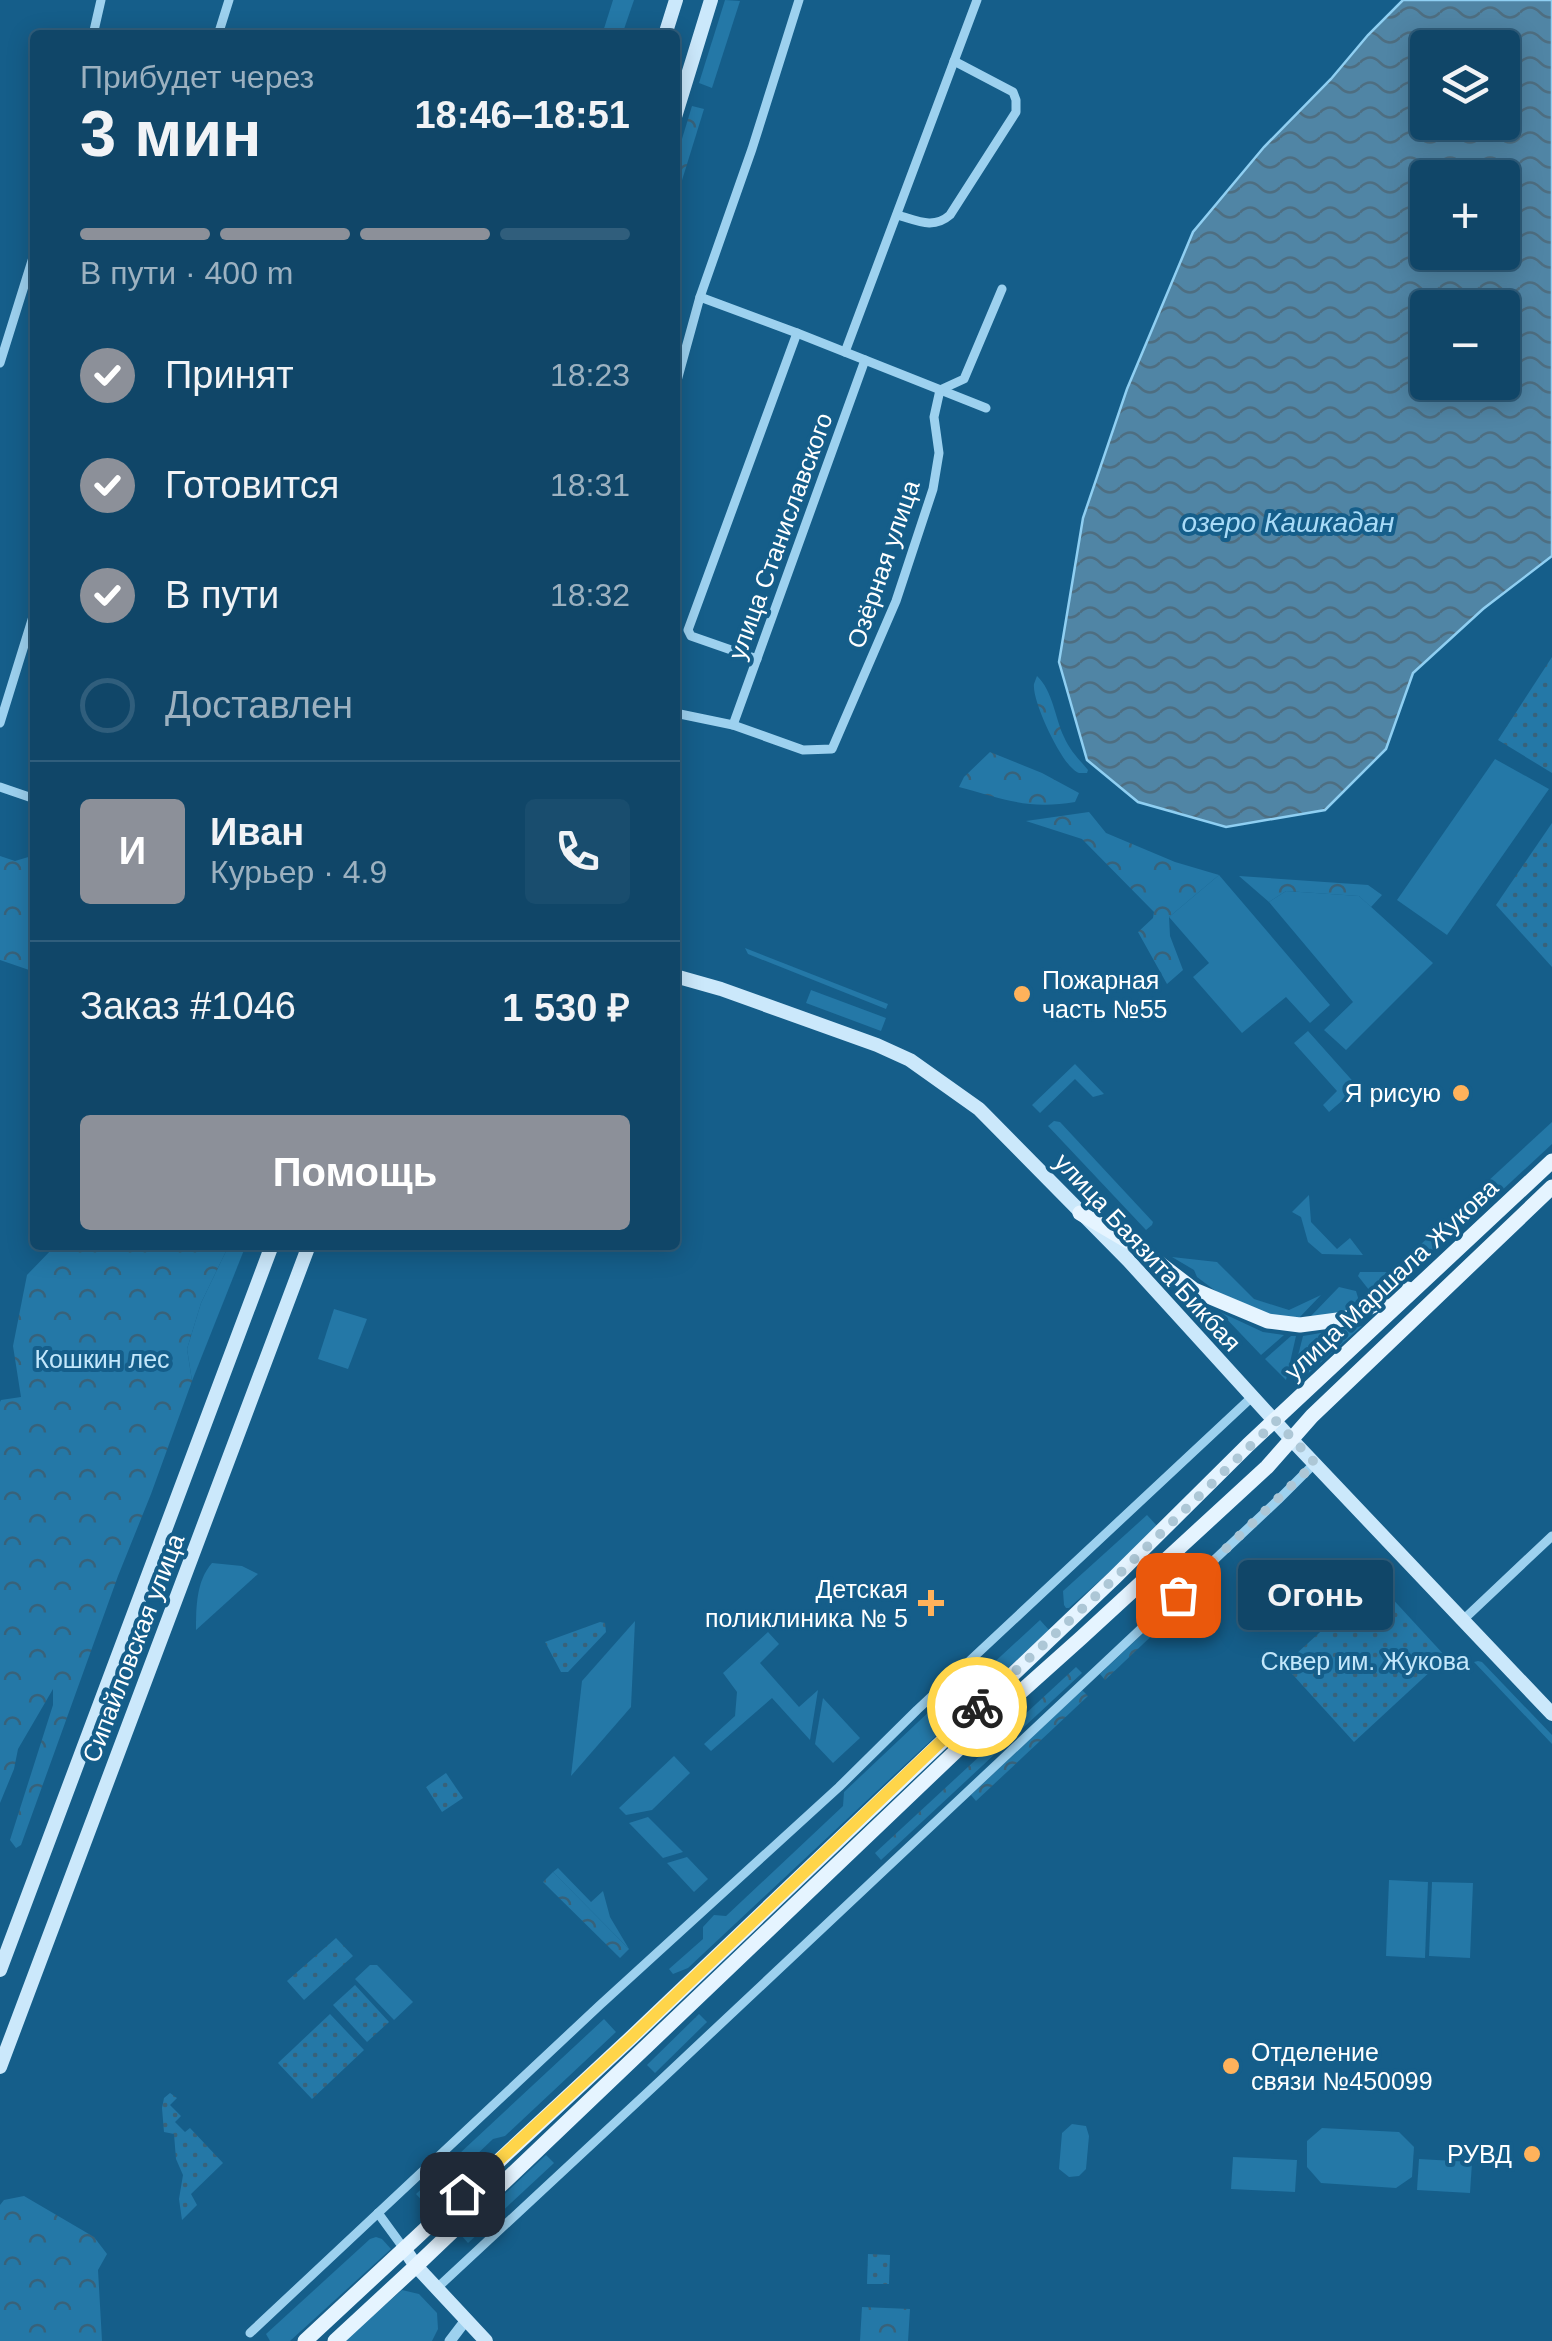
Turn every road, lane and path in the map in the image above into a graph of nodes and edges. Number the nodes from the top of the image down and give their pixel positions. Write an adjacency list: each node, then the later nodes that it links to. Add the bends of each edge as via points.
1 (102, 0): 7 (street)
2 (229, 0): 8 (street)
3 (676, 0): 9 (main road)
4 (711, 0): 11 (main road)
5 (799, 0): 15 (street)
6 (978, 0): 10 (street)
7 (94, 30)
8 (220, 30)
9 (666, 30)
10 (954, 62): 12 (street); 12 (street, via 1013,92 1016,112 950,216 933,225)
11 (680, 101)
12 (897, 215): 17 (street)
13 (30, 268): 19 (street)
14 (1002, 289): 21 (street, via 964,379)
15 (700, 297): 16 (street); 20 (street)
16 (797, 333): 17 (street); 24 (street, via 688,630)
17 (845, 352): 18 (street)
18 (865, 360): 21 (street); 24 (street, улица Станиславского)
19 (0, 364)
20 (680, 370)
21 (940, 390): 22 (street); 27 (street, Озёрная улица, via 932,489 896,601 832,749 802,750)
22 (986, 408)
23 (30, 626): 26 (street)
24 (757, 659): 27 (street, улица Станиславского)
25 (680, 714): 27 (street)
26 (0, 723)
27 (733, 725)
28 (0, 788): 29 (street)
29 (30, 797)
30 (680, 978): 33 (main road, улица Баязита Бикбая, via 910,1060 979,1109)
31 (1552, 1161): 36 (main road, улица Маршала Жукова)
32 (1552, 1187): 39 (main road, улица Маршала Жукова)
33 (1080, 1213): 36 (main road, via 1138,1246 1194,1290 1268,1322 1344,1319); 37 (main road, улица Баязита Бикбая)
34 (270, 1250): 44 (main road, Сипайловская улица)
35 (307, 1250): 45 (main road, Сипайловская улица)
36 (1424, 1281): 38 (main road, улица Маршала Жукова)
37 (1252, 1397): 38 (main road, улица Баязита Бикбая); 46 (street)
38 (1276, 1421): 39 (main road, улица Баязита Бикбая); 47 (main road, улица Маршала Жукова)
39 (1291, 1439): 40 (main road, улица Баязита Бикбая); 48 (main road, улица Маршала Жукова)
40 (1315, 1463): 42 (main road, улица Баязита Бикбая); 49 (street)
41 (1552, 1536): 42 (street)
42 (1463, 1620): 43 (main road, улица Баязита Бикбая)
43 (1552, 1714)
44 (0, 1970)
45 (0, 2067)
46 (378, 2214): 47 (street); 51 (street)
47 (404, 2250): 48 (main road); 52 (main road, улица Маршала Жукова)
48 (416, 2266): 49 (main road); 53 (main road, улица Маршала Жукова)
49 (436, 2288): 50 (main road)
50 (466, 2320): 54 (street); 55 (main road)
51 (250, 2332)
52 (305, 2341)
53 (335, 2341)
54 (450, 2341)
55 (486, 2341)

